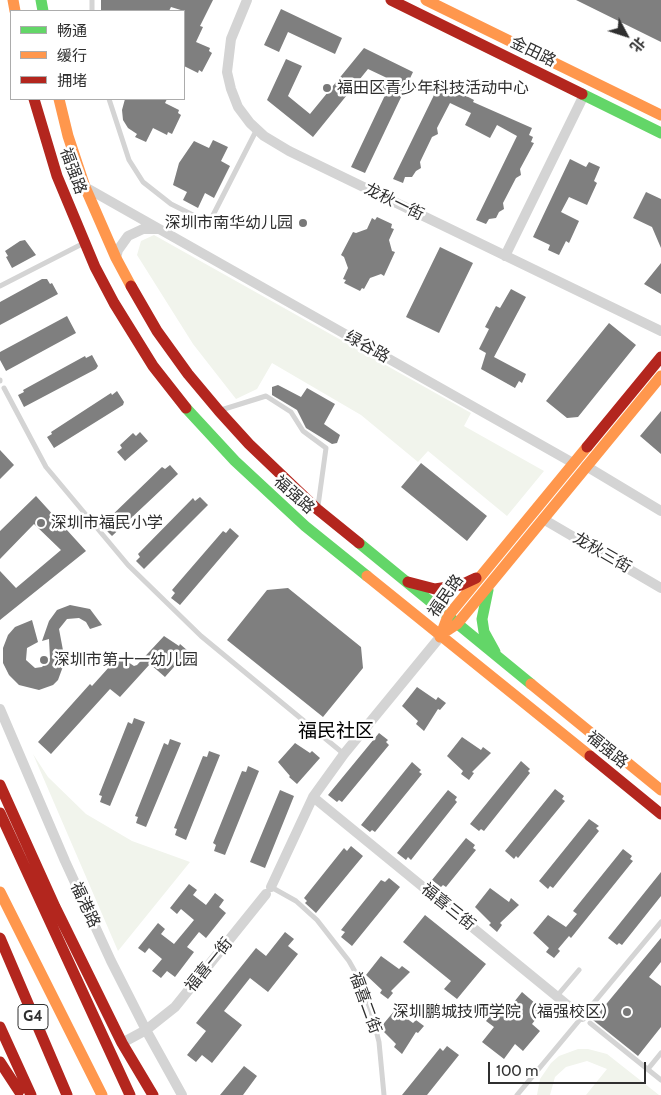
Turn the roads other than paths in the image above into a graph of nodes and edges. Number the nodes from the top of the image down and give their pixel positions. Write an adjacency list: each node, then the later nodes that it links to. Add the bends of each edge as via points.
1 (248, 0): 11 (street, 龙秋一街, via 231,38 227,72 234,98)
2 (391, 0): 5 (main road, 金田路)
3 (426, 0): 4 (main road, 金田路)
4 (442, 3): 5 (street); 10 (main road, 金田路)
5 (433, 20): 6 (main road, 金田路)
6 (584, 95): 12 (main road, 金田路); 16 (street)
7 (34, 100): 15 (main road, 福强路, via 57,176)
8 (59, 100): 13 (main road, 福强路)
9 (109, 102): 11 (lane, via 129,160 143,182 171,204 209,223)
10 (661, 115)
11 (256, 129): 16 (street, 龙秋一街, via 289,151)
12 (661, 133)
13 (85, 187): 14 (street, 绿谷路); 17 (main road, 福强路)
14 (160, 230): 17 (street, via 143,229 128,236); 24 (street, 绿谷路)
15 (84, 243): 18 (lane); 34 (main road, 福强路, via 114,303 153,366 214,440 280,504)
16 (505, 256): 19 (street, 龙秋一街)
17 (116, 258): 23 (main road, 福强路, via 157,331)
18 (0, 286)
19 (661, 331)
20 (661, 358): 24 (main road, 福民路)
21 (661, 376): 25 (main road, 福民路)
22 (4, 388): 37 (lane, via 46,467 128,565 207,641)
23 (219, 411): 26 (main road, 福强路); 26 (lane, via 266,396 291,412 303,431 326,448)
24 (573, 463): 29 (main road, 福民路)
25 (586, 466): 27 (street); 28 (main road, 福民路)
26 (317, 509): 30 (main road, 福强路)
27 (661, 511)
28 (543, 519): 31 (main road, 福民路); 32 (street, 龙秋三街)
29 (484, 572): 30 (main road, via 470,582 449,588 419,586); 33 (main road, 福民路)
30 (406, 581): 33 (main road, 福强路)
31 (491, 582): 33 (main road, 福民路); 35 (main road, via 482,619 484,632)
32 (661, 588)
33 (453, 620): 34 (main road, 福民路); 35 (main road, 福强路)
34 (440, 636): 37 (street, 福喜一街); 42 (main road, 福强路)
35 (498, 657): 39 (main road, 福强路)
36 (0, 709): 51 (street, 福港路, via 65,861)
37 (344, 754): 40 (street, 福喜一街)
38 (0, 785): 52 (main road)
39 (661, 790)
40 (313, 797): 43 (street, 福喜一街); 48 (street, 福喜三街)
41 (0, 813): 61 (main road)
42 (661, 814)
43 (268, 890): 51 (street, 福喜一街, via 175,1007); 64 (lane, 福喜二街, via 296,901 317,920 349,961 371,1011 379,1042)
44 (0, 892): 60 (main road)
45 (661, 922): 49 (lane)
46 (0, 938): 59 (main road, G4)
47 (579, 970): 48 (lane)
48 (557, 996): 49 (street, 福喜三街)
49 (586, 1020): 55 (lane); 65 (lane)
50 (0, 1027): 58 (main road, G4)
51 (146, 1030): 52 (street, 福喜一街); 63 (street, 福港路)
52 (122, 1043): 62 (main road)
53 (661, 1053): 55 (lane)
54 (0, 1062): 57 (main road)
55 (648, 1069): 56 (lane)
56 (661, 1080)
57 (22, 1095)
58 (31, 1095)
59 (67, 1095)
60 (102, 1095)
61 (130, 1095)
62 (153, 1095)
63 (182, 1095)
64 (384, 1095)
65 (517, 1095)

